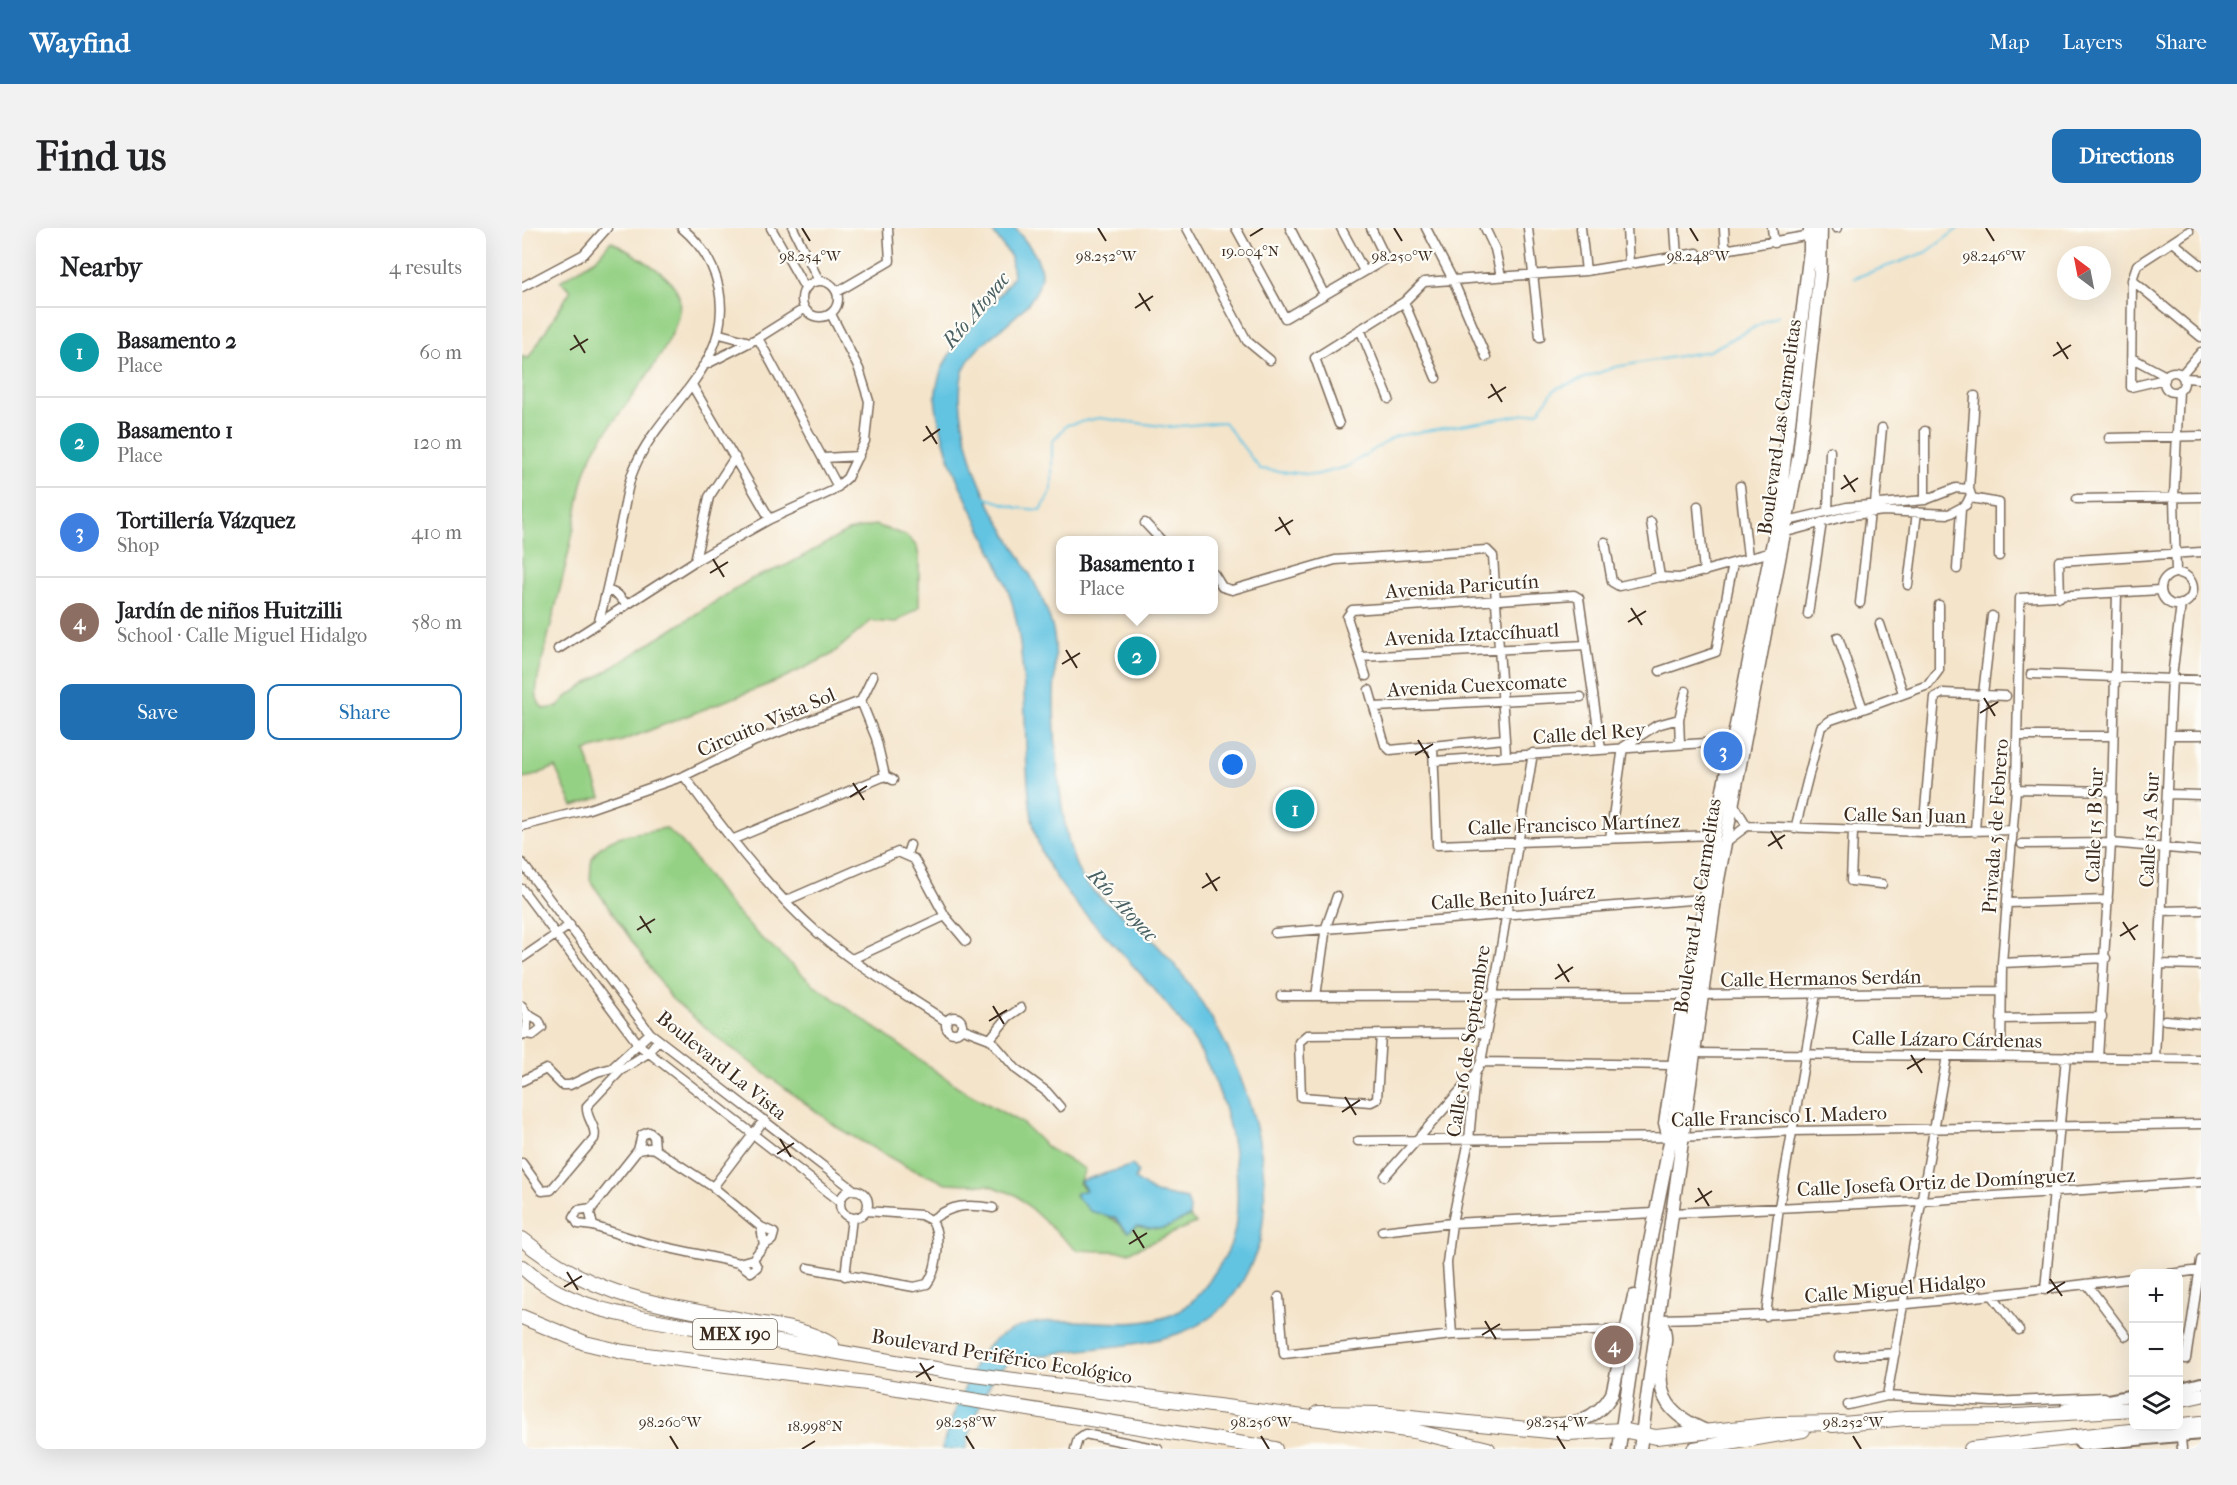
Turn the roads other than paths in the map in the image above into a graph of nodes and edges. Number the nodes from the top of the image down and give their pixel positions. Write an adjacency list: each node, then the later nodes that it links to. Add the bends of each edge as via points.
1 (607, 228): 34 (street, via 584,254)
2 (682, 228): 42 (street, via 706,255 717,279)
3 (771, 228): 35 (street)
4 (793, 228): 33 (street)
5 (888, 228): 36 (street, via 890,261)
6 (1187, 228): 49 (street, via 1246,341)
7 (1236, 228): 37 (street, via 1284,318)
8 (1290, 228): 37 (street)
9 (1341, 228): 27 (street)
10 (1371, 228): 27 (street, via 1386,259)
11 (1426, 228): 31 (street)
12 (1485, 228): 30 (street)
13 (1528, 228): 29 (street)
14 (1581, 228): 28 (street)
15 (1628, 228): 25 (street)
16 (1675, 228): 24 (street)
17 (1724, 228): 22 (street, via 1725,245 1730,249)
18 (1772, 228): 22 (street)
19 (1814, 230): 22 (street); 87 (main road, Boulevard Las Carmelitas)
20 (2189, 231): 21 (street)
21 (2173, 242): 26 (street); 32 (street, via 2137,265)
22 (1774, 243)
23 (1697, 253): 24 (street)
24 (1677, 257): 25 (street)
25 (1629, 265): 28 (street)
26 (2201, 265)
27 (1364, 272): 37 (street)
28 (1586, 272): 29 (street)
29 (1533, 275): 30 (street); 43 (street)
30 (1501, 276): 31 (street)
31 (1452, 278): 38 (street, via 1424,282); 47 (street)
32 (2132, 280): 44 (street); 48 (street)
33 (819, 281): 35 (street); 36 (street, via 830,283)
34 (522, 287)
35 (805, 288): 39 (street)
36 (837, 292): 40 (street, via 838,304)
37 (1324, 294)
38 (1404, 302): 41 (street); 52 (street)
39 (804, 309): 40 (street, via 819,318); 45 (street)
40 (831, 314): 67 (street, via 859,369 868,401 868,429)
41 (1360, 329): 58 (street); 59 (street, via 1315,358)
42 (720, 334): 45 (street); 50 (street)
43 (1540, 337)
44 (2201, 337)
45 (754, 340): 50 (street); 68 (street)
46 (2201, 352): 51 (street)
47 (1486, 357)
48 (2132, 358): 53 (street); 53 (street, via 2131,387)
49 (1270, 360)
50 (703, 366): 55 (street)
51 (2182, 376): 53 (street, via 2175,372); 54 (street); 56 (street)
52 (1436, 378)
53 (2165, 378): 56 (street, via 2168,390)
54 (2201, 379)
55 (692, 385): 66 (street); 104 (street, via 632,472)
56 (2179, 390): 62 (street)
57 (1975, 396): 71 (street)
58 (1389, 399)
59 (1339, 424)
60 (1882, 428): 77 (street)
61 (1925, 431): 76 (street)
62 (2176, 436): 63 (street); 64 (street); 73 (street)
63 (2201, 436)
64 (2109, 438)
65 (1830, 451): 80 (street)
66 (735, 456): 83 (street); 95 (street, via 710,497)
67 (859, 456): 68 (street); 70 (street)
68 (824, 458): 70 (street)
69 (1740, 486): 94 (street)
70 (838, 487): 83 (street)
71 (1969, 489): 74 (street); 76 (street, via 1960,487)
72 (2201, 496): 73 (street)
73 (2174, 497): 75 (street); 91 (street)
74 (1971, 498): 79 (street); 93 (street, via 1997,502 2000,506)
75 (2077, 498)
76 (1925, 500): 77 (street)
77 (1875, 503): 80 (street)
78 (1698, 506): 98 (street)
79 (1961, 509): 82 (street, via 1943,515); 97 (street)
80 (1828, 511): 87 (street)
81 (1870, 512): 82 (street); 85 (street); 109 (street)
82 (1917, 512): 102 (street)
83 (770, 519): 95 (street)
84 (1652, 522): 100 (street)
85 (1822, 522): 87 (street); 113 (street)
86 (1145, 523): 88 (street)
87 (1780, 528): 90 (main road, Boulevard Las Carmelitas)
88 (1157, 536)
89 (1605, 542): 100 (street, via 1612,582 1619,586)
90 (1776, 551): 94 (street); 145 (main road, Boulevard Las Carmelitas)
91 (2175, 552): 92 (street); 99 (street); 107 (street, via 2059,561)
92 (2201, 552)
93 (1999, 556)
94 (1748, 557): 96 (street)
95 (695, 561): 110 (street)
96 (1733, 563): 98 (street); 122 (street, via 1716,652)
97 (1957, 569)
98 (1704, 572): 100 (street, via 1679,578)
99 (2176, 573): 103 (street); 105 (street, via 2166,577)
100 (1660, 577)
101 (1218, 580): 108 (street, via 1222,587 1232,590 1335,560 1487,550 1491,552)
102 (1908, 585)
103 (2197, 586): 111 (street)
104 (608, 590): 110 (street); 115 (street)
105 (2160, 590): 106 (street); 111 (street, via 2170,604)
106 (2117, 593): 107 (street); 126 (street, Calle 15 B Sur)
107 (2060, 598): 142 (street, Privada 5 de Febrero, via 2020,598)
108 (1497, 600): 118 (street, Avenida Paricutín, via 1574,595 1579,598); 120 (street); 121 (street, Avenida Paricutín, via 1348,612)
109 (1860, 603)
110 (626, 604): 115 (street)
111 (2181, 604): 127 (street, Calle 15 A Sur)
112 (1939, 605): 131 (street, via 1940,670 1928,686)
113 (1808, 614)
114 (1992, 615): 132 (street)
115 (599, 621): 119 (street)
116 (1880, 624): 131 (street)
117 (1838, 637): 138 (street)
118 (1585, 645): 120 (street, Avenida Iztaccíhuatl); 149 (street)
119 (558, 649)
120 (1499, 650): 121 (street, Avenida Iztaccíhuatl); 136 (street)
121 (1360, 657): 125 (street)
122 (1660, 671)
123 (2031, 674): 126 (street)
124 (873, 676): 135 (street)
125 (1366, 676)
126 (2114, 677): 127 (street); 143 (street, Calle 15 B Sur)
127 (2172, 677): 128 (street); 140 (street, Calle 15 A Sur)
128 (2201, 680)
129 (1369, 690): 137 (street)
130 (1686, 691): 139 (street)
131 (1903, 693): 138 (street)
132 (1983, 694): 133 (street); 164 (street, via 1943,693 1935,697); 165 (street)
133 (2006, 696)
134 (1581, 697): 136 (street, Avenida Cuexcomate)
135 (861, 700): 153 (street, Circuito Vista Sol, via 756,741); 168 (street, Circuito Vista Sol, via 889,778)
136 (1502, 701): 137 (street, Avenida Cuexcomate); 144 (street)
137 (1375, 707): 148 (street, Calle del Rey, via 1385,745 1390,750)
138 (1863, 709): 161 (street, via 1821,727)
139 (1679, 719): 146 (street); 147 (street, via 1657,725)
140 (2170, 735): 141 (street); 156 (street, Calle 15 A Sur)
141 (2201, 735)
142 (2018, 736): 143 (street); 154 (street, Privada 5 de Febrero)
143 (2113, 736): 155 (street, Calle 15 B Sur)
144 (1504, 739): 148 (street, Calle del Rey); 151 (street)
145 (1739, 740): 146 (street, Calle del Rey); 158 (main road, Boulevard Las Carmelitas); 166 (main road, Boulevard Las Carmelitas)
146 (1680, 744): 147 (street, Calle del Rey)
147 (1623, 747): 149 (street, Calle del Rey); 167 (street)
148 (1432, 748): 152 (street)
149 (1601, 749): 150 (street, Calle del Rey)
150 (1533, 753): 151 (street, Calle del Rey); 170 (street, Calle 16 de Septiembre)
151 (1506, 755): 152 (street, Calle del Rey)
152 (1434, 761): 170 (street, Calle Francisco Martínez, via 1437,845)
153 (684, 776): 159 (street, Circuito Vista Sol, via 586,810); 168 (street)
154 (2016, 789): 155 (street); 162 (street, Privada 5 de Febrero)
155 (2111, 791): 171 (street, Calle 15 B Sur)
156 (2168, 794): 157 (street); 174 (street, Calle 15 A Sur)
157 (2201, 795)
158 (1733, 803): 160 (street); 169 (main road, Boulevard Las Carmelitas)
159 (522, 826)
160 (1747, 826): 161 (street, Calle San Juan); 169 (street)
161 (1795, 829): 163 (street, Calle San Juan)
162 (2014, 830): 165 (street, Calle San Juan); 184 (street, Privada 5 de Febrero)
163 (1853, 831): 164 (street, Calle San Juan); 178 (street, via 1851,881)
164 (1923, 832): 165 (street, Calle San Juan)
165 (1975, 832)
166 (1714, 835): 167 (street, Calle Francisco Martínez); 181 (main road, Boulevard Las Carmelitas)
167 (1610, 838): 170 (street, Calle Francisco Martínez)
168 (734, 839): 183 (street)
169 (1726, 842): 202 (main road, Boulevard Las Carmelitas)
170 (1519, 843): 187 (street, Calle 16 de Septiembre)
171 (2111, 843): 172 (street); 174 (street); 182 (street, Calle 15 B Sur)
172 (2022, 844)
173 (910, 845): 176 (street)
174 (2165, 849): 175 (street); 186 (street, Calle 15 A Sur)
175 (2201, 850)
176 (907, 854): 183 (street, via 898,852); 188 (street, via 914,859)
177 (522, 863): 189 (street, Boulevard La Vista)
178 (1882, 884)
179 (522, 889): 192 (street, Boulevard La Vista)
180 (1337, 896): 190 (street)
181 (1703, 899): 187 (street, Calle Benito Juárez); 202 (main road, Boulevard Las Carmelitas)
182 (2108, 900): 184 (street); 195 (street, Calle 15 B Sur)
183 (785, 901): 196 (street)
184 (2008, 903): 197 (street, Privada 5 de Febrero)
185 (2201, 910): 186 (street)
186 (2161, 911): 198 (street, Calle 15 A Sur)
187 (1505, 913): 190 (street, Calle Benito Juárez); 205 (street, Calle 16 de Septiembre)
188 (945, 916): 193 (street); 196 (street)
189 (570, 925): 192 (street); 212 (street, Boulevard La Vista)
190 (1326, 927): 191 (street, Calle Benito Juárez); 204 (street)
191 (1275, 933)
192 (558, 934): 194 (street); 218 (street, Boulevard La Vista)
193 (966, 941)
194 (522, 958)
195 (2106, 958): 197 (street); 208 (street, Calle 15 B Sur)
196 (852, 959): 216 (street, via 947,1022 947,1028 953,1032 961,1028)
197 (2002, 963): 200 (street, Privada 5 de Febrero)
198 (2159, 964): 199 (street); 226 (street, Calle 15 A Sur)
199 (2201, 966)
200 (2000, 991): 201 (street, Calle Hermanos Serdán); 209 (street, Privada 5 de Febrero)
201 (1816, 994): 202 (street, Calle Hermanos Serdán); 221 (street)
202 (1695, 995): 205 (street, Calle Hermanos Serdán); 220 (main road, Boulevard Las Carmelitas); 229 (street, Boulevard Las Carmelitas, via 1682,1000); 240 (main road, Boulevard Las Carmelitas)
203 (1281, 996): 204 (street, Calle Hermanos Serdán)
204 (1316, 996): 205 (street, Calle Hermanos Serdán)
205 (1493, 996): 213 (street, Calle 16 de Septiembre)
206 (1021, 1008): 216 (street)
207 (525, 1010): 214 (street); 214 (street, via 542,1028 537,1034)
208 (2102, 1017): 209 (street); 225 (street, Calle 15 B Sur)
209 (2001, 1019): 223 (street, Privada 5 de Febrero)
210 (2165, 1020): 211 (street)
211 (2201, 1023)
212 (650, 1033): 217 (street, Boulevard La Vista); 218 (street)
213 (1486, 1033): 215 (street); 228 (street, Calle 16 de Septiembre)
214 (523, 1034)
215 (1381, 1034): 215 (street, via 1301,1037 1301,1097 1371,1102 1377,1099)
216 (990, 1039): 233 (street, via 1016,1069)
217 (658, 1040): 219 (street); 234 (street, Boulevard La Vista)
218 (639, 1045): 219 (street, Boulevard La Vista); 230 (street)
219 (648, 1053): 230 (street); 239 (street, Boulevard La Vista)
220 (1693, 1053): 221 (street, Calle Lázaro Cárdenas); 240 (main road, Boulevard Las Carmelitas)
221 (1806, 1054): 222 (street, Calle Lázaro Cárdenas); 238 (street)
222 (1947, 1056): 223 (street, Calle Lázaro Cárdenas); 237 (street)
223 (2001, 1056): 224 (street, Calle Lázaro Cárdenas)
224 (2066, 1057): 225 (street, Calle Lázaro Cárdenas); 236 (street)
225 (2098, 1058): 226 (street, Calle Lázaro Cárdenas)
226 (2155, 1058): 227 (street, Calle Lázaro Cárdenas)
227 (2201, 1059)
228 (1480, 1062): 229 (street); 231 (street, Calle 16 de Septiembre)
229 (1671, 1065): 240 (street, Boulevard Las Carmelitas, via 1663,1124 1665,1131)
230 (619, 1067): 232 (street, via 566,1086 546,1069); 246 (street, via 587,1106 596,1131 594,1139 551,1191 542,1191)
231 (1475, 1074): 241 (street); 242 (street, Calle 16 de Septiembre)
232 (522, 1081)
233 (1060, 1107)
234 (764, 1120): 239 (street); 250 (street, Boulevard La Vista)
235 (2201, 1124): 236 (street, Calle Francisco I. Madero)
236 (2059, 1126): 237 (street, Calle Francisco I. Madero); 251 (street)
237 (1935, 1128): 238 (street, Calle Francisco I. Madero); 252 (street)
238 (1792, 1131): 240 (street, Calle Francisco I. Madero); 254 (street)
239 (755, 1134): 249 (street); 253 (street, Boulevard La Vista)
240 (1676, 1137): 242 (street, Calle Francisco I. Madero); 258 (main road, Boulevard Las Carmelitas); 259 (main road, Boulevard Las Carmelitas)
241 (1417, 1140): 242 (street, Calle Francisco I. Madero); 243 (street, Calle Francisco I. Madero); 247 (street)
242 (1469, 1140): 262 (street, Calle 16 de Septiembre)
243 (1358, 1141)
244 (655, 1149): 245 (street); 245 (street, via 654,1136 649,1132 642,1135); 249 (street)
245 (638, 1150): 255 (street)
246 (522, 1163)
247 (1385, 1176)
248 (2201, 1182): 251 (street, Calle Josefa Ortiz de Domínguez)
249 (713, 1187): 263 (street, via 761,1227 774,1233 753,1260 738,1263 646,1243)
250 (854, 1190): 253 (street, via 846,1192); 257 (street, via 864,1194)
251 (2052, 1194): 252 (street, Calle Josefa Ortiz de Domínguez); 274 (street)
252 (1921, 1201): 254 (street, Calle Josefa Ortiz de Domínguez); 277 (street)
253 (840, 1202): 260 (street, via 844,1214)
254 (1779, 1207): 259 (street, Calle Josefa Ortiz de Domínguez); 278 (street)
255 (592, 1208): 263 (street); 263 (street, via 578,1210 574,1217 578,1224)
256 (993, 1208): 261 (street, via 953,1206)
257 (866, 1211): 260 (street); 261 (street, via 921,1215)
258 (1655, 1213): 262 (street); 266 (main road, Boulevard Las Carmelitas)
259 (1672, 1213): 280 (main road, Boulevard Las Carmelitas)
260 (852, 1218): 271 (street)
261 (931, 1220): 271 (street, via 938,1241 927,1284 914,1287)
262 (1452, 1223): 264 (street); 283 (street, Calle 16 de Septiembre, via 1447,1263)
263 (593, 1226)
264 (1382, 1231)
265 (523, 1243): 285 (highway, via 576,1277 619,1295 796,1331 825,1340)
266 (1647, 1257): 281 (main road, via 1639,1268); 305 (main road, Boulevard Las Carmelitas)
267 (522, 1267): 285 (highway, Boulevard Periférico Ecológico / MEX 190, via 572,1298 605,1312)
268 (2201, 1267): 270 (street); 288 (street)
269 (808, 1268): 271 (street)
270 (2183, 1271)
271 (845, 1276)
272 (2129, 1279): 273 (street, Calle Miguel Hidalgo)
273 (2087, 1284): 274 (street, Calle Miguel Hidalgo); 284 (street)
274 (2045, 1290): 275 (street, Calle Miguel Hidalgo)
275 (1992, 1295): 277 (street, Calle Miguel Hidalgo); 282 (street)
276 (1279, 1297): 283 (street, via 1284,1354)
277 (1902, 1305): 278 (street, Calle Miguel Hidalgo); 286 (street)
278 (1766, 1316): 280 (street, Calle Miguel Hidalgo)
279 (522, 1317): 310 (highway, MEX 190, via 585,1343 623,1352 867,1383)
280 (1659, 1319): 302 (main road, via 1666,1339 1660,1371 1664,1395 1678,1417); 306 (main road, Boulevard Las Carmelitas)
281 (1627, 1330): 283 (street); 301 (main road, via 1611,1394 1594,1415 1556,1425)
282 (2019, 1330)
283 (1452, 1335)
284 (2126, 1336)
285 (838, 1350): 297 (highway, Boulevard Periférico Ecológico / MEX 190, via 959,1373)
286 (1896, 1353): 287 (street); 292 (street)
287 (1839, 1357)
288 (2186, 1359)
289 (2201, 1383): 290 (street)
290 (2183, 1388)
291 (2201, 1395): 294 (highway)
292 (1887, 1396): 293 (street, via 1992,1402); 295 (street)
293 (2129, 1396): 298 (street)
294 (2183, 1399)
295 (1848, 1405)
296 (2129, 1409): 298 (highway)
297 (1277, 1415): 301 (highway, via 1381,1414); 311 (highway, Boulevard Periférico Ecológico, via 1414,1431)
298 (2034, 1415): 299 (highway)
299 (1842, 1423): 302 (highway); 312 (highway)
300 (2201, 1423): 304 (highway)
301 (1485, 1425): 305 (highway)
302 (1706, 1431): 306 (highway)
303 (2201, 1434): 307 (street)
304 (2073, 1436): 307 (street, via 2082,1445); 313 (highway)
305 (1621, 1439): 306 (highway)
306 (1642, 1441)
307 (2182, 1443)
308 (1075, 1449): 309 (street, via 1078,1439 1093,1434)
309 (1158, 1449)
310 (1275, 1449)
311 (1488, 1449)
312 (1694, 1449)
313 (1971, 1449)

